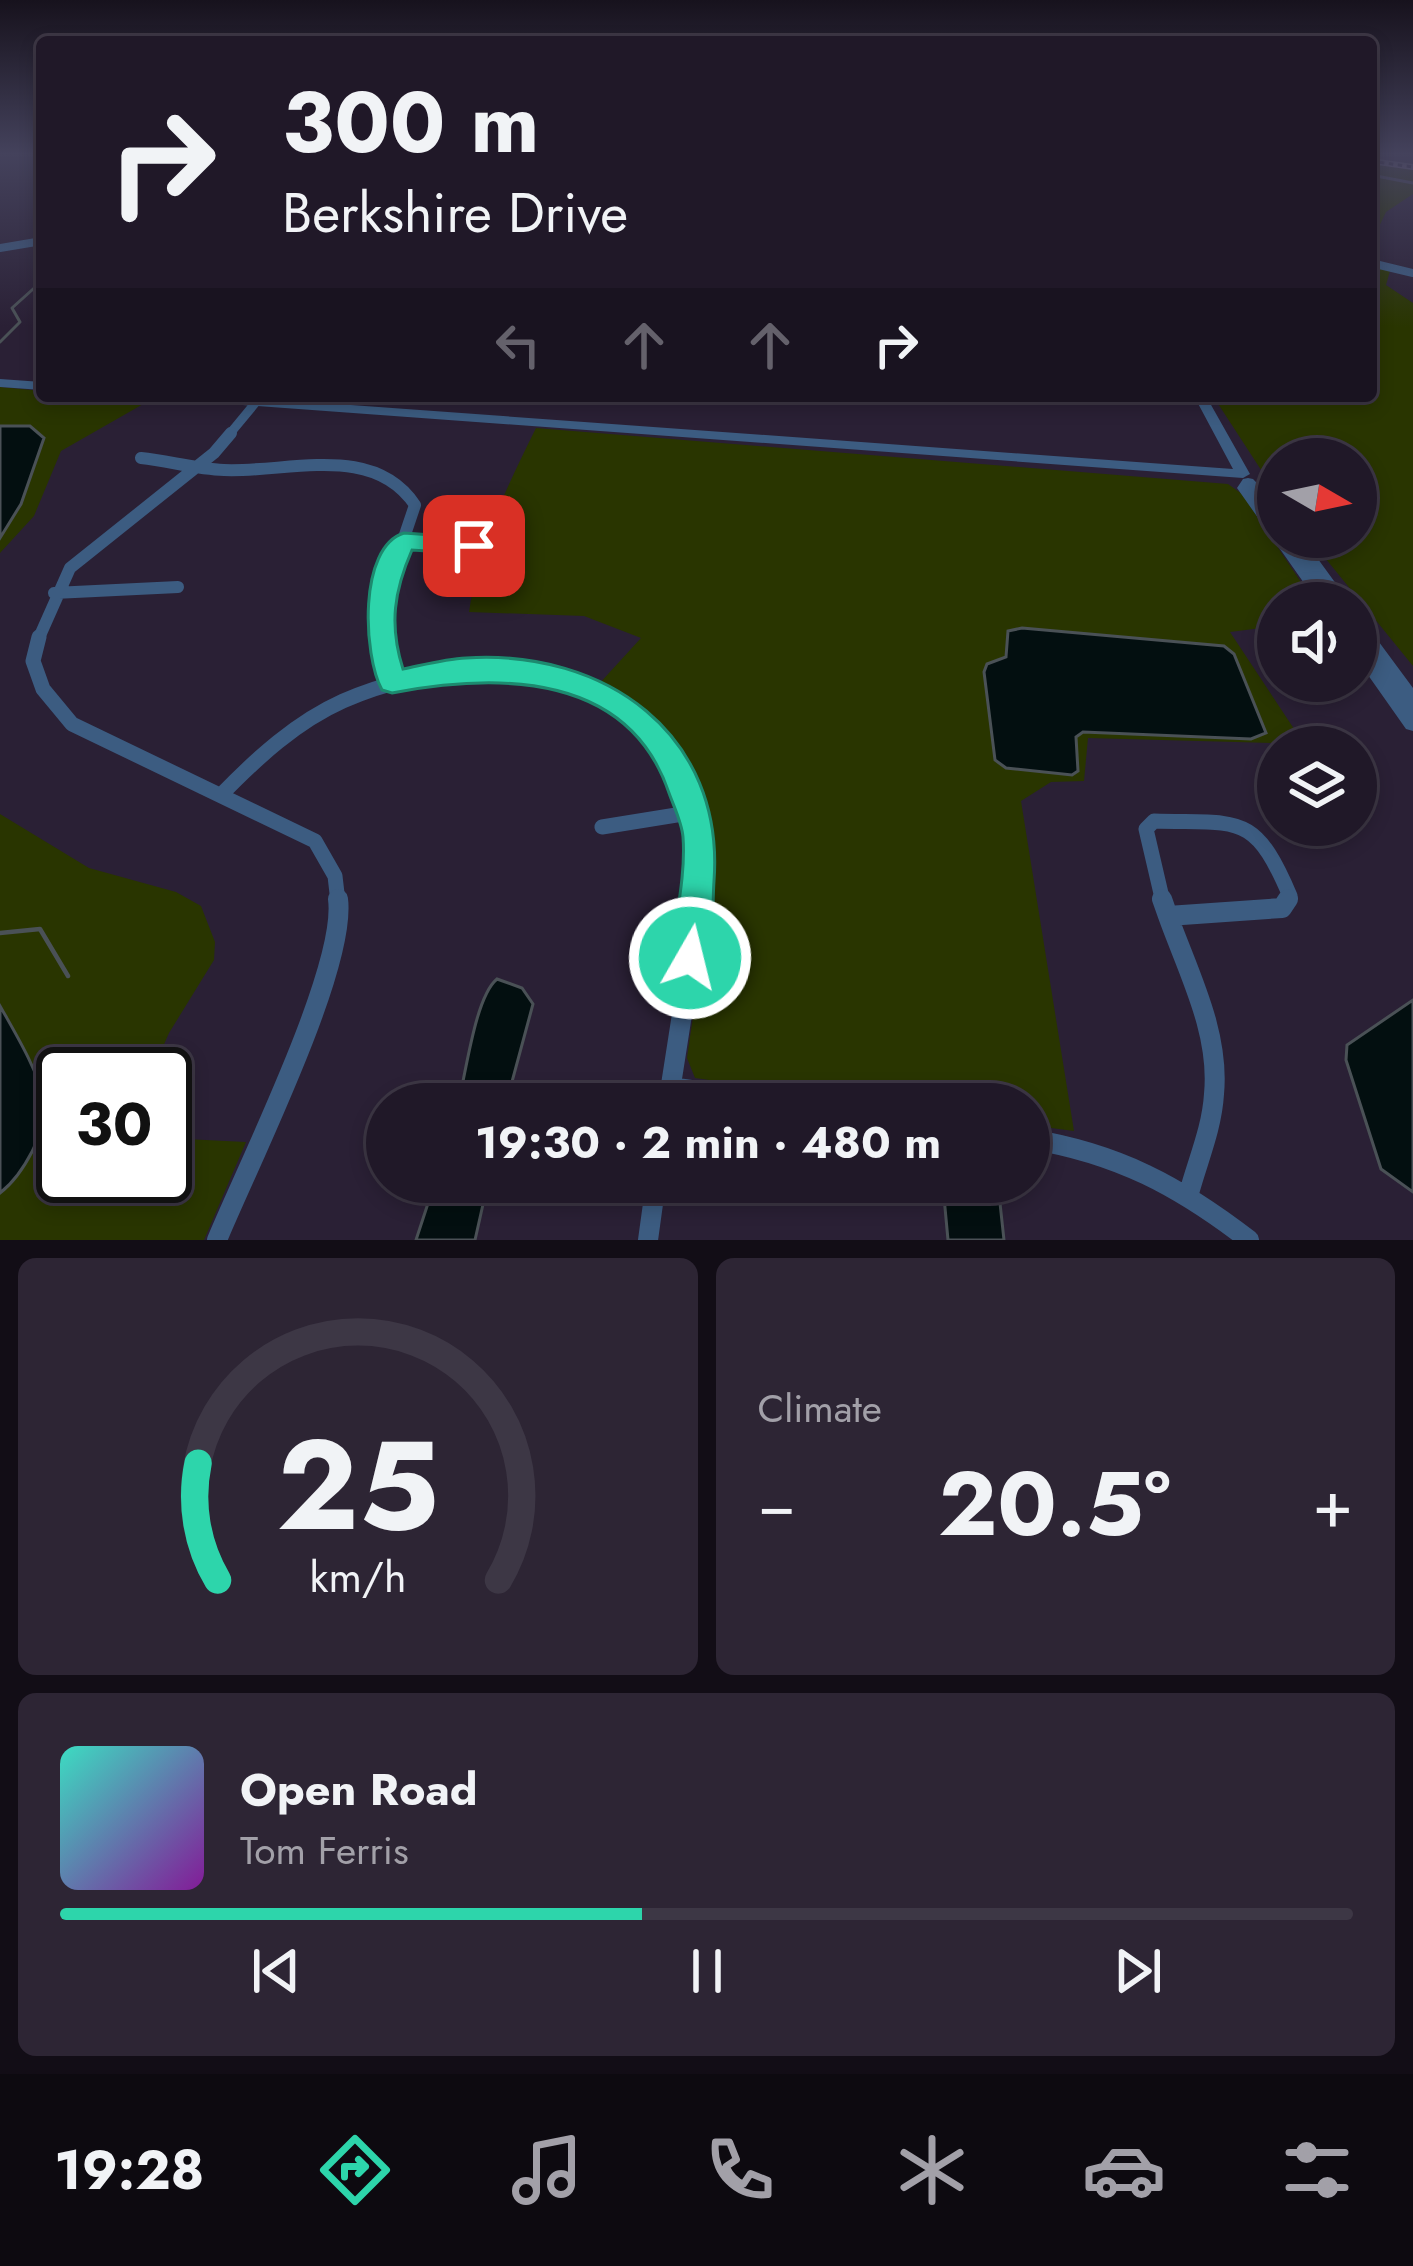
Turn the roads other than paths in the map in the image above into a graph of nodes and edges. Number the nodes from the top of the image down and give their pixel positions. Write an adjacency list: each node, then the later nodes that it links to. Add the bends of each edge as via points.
1 (36, 242): 2 (street)
2 (0, 248)
3 (1377, 264): 4 (street)
4 (1413, 273)
5 (0, 382): 6 (street)
6 (36, 385)
7 (255, 402): 11 (street)
8 (296, 402): 12 (street)
9 (1203, 402): 12 (street)
10 (141, 458): 11 (street)
11 (200, 464): 15 (street, via 387,472 408,486 415,505); 18 (street, via 104,537)
12 (1246, 478): 13 (street); 14 (street)
13 (1257, 490)
14 (1257, 506)
15 (404, 541): 16 (street); 21 (street, via 382,590 380,641)
16 (474, 546)
17 (178, 587): 18 (street)
18 (54, 593): 24 (street, via 33,661 43,689 72,724)
19 (1377, 652): 22 (street)
20 (1377, 674): 23 (street)
21 (392, 682): 24 (street, via 305,722); 25 (street, via 495,668 599,693 674,759)
22 (1413, 702)
23 (1413, 724)
24 (221, 795): 32 (street, via 315,841 335,876 341,923)
25 (695, 812): 26 (street); 28 (street, via 699,900)
26 (602, 827)
27 (1167, 916): 27 (street, via 1148,861 1146,829 1154,821 1242,824 1270,849 1290,896 1282,908); 30 (street, via 1207,1020 1216,1081)
28 (671, 1083)
29 (1050, 1142): 30 (street, via 1129,1159)
30 (1189, 1193): 34 (street)
31 (653, 1203): 33 (street)
32 (217, 1240)
33 (648, 1240)
34 (1249, 1240)

